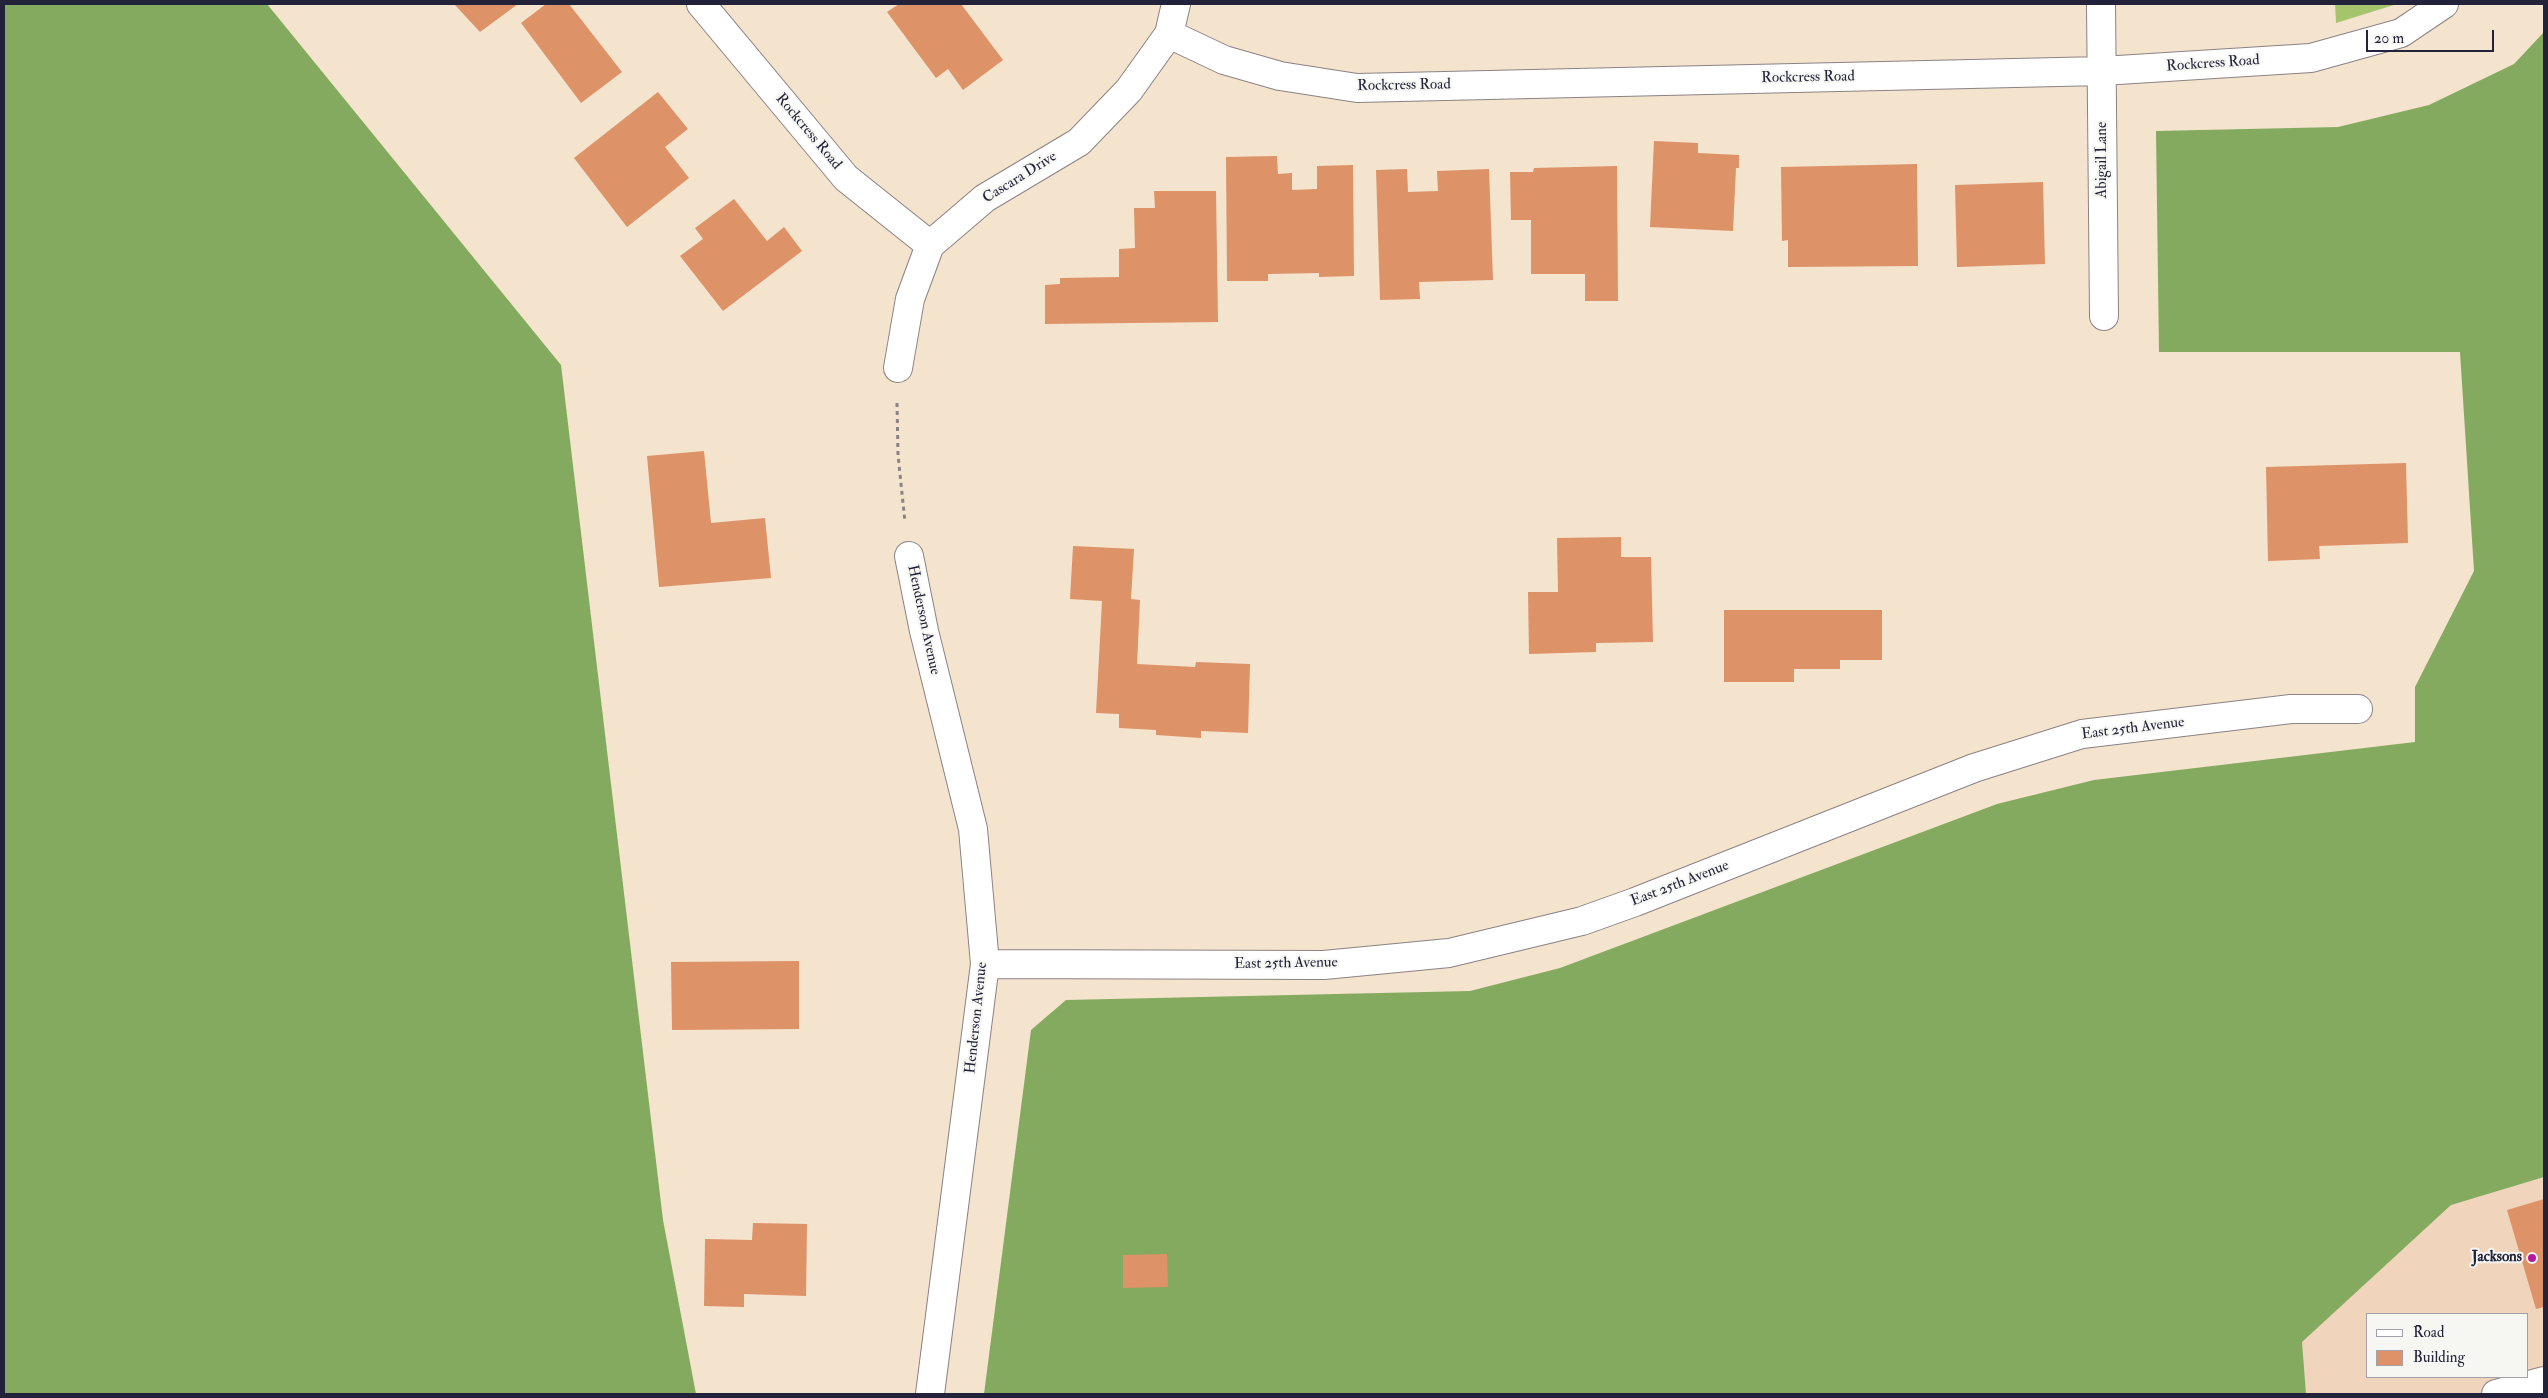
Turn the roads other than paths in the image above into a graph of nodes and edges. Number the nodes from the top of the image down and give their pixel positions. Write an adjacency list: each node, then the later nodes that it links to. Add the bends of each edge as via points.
1 (701, 4): 7 (street, Rockcress Road, via 846,178)
2 (1176, 4): 5 (street, Cascara Drive)
3 (2102, 4): 6 (street, Abigail Lane)
4 (2444, 4): 6 (street, Rockcress Road, via 2401,33 2311,58)
5 (1169, 34): 6 (street, Rockcress Road, via 1233,63 1280,76 1357,88); 7 (street, Cascara Drive, via 1128,90 1079,142 985,198)
6 (2102, 71): 8 (street, Abigail Lane)
7 (930, 245): 9 (street, Cascara Drive, via 910,299)
8 (2104, 316)
9 (898, 368)
10 (909, 556): 12 (street, Henderson Avenue, via 924,631 973,828)
11 (2358, 709): 12 (street, East 25th Avenue, via 2292,709 2082,734 1974,768 1582,921 1449,953 1324,965)
12 (985, 964): 14 (street, Henderson Avenue)
13 (2544, 1381): 15 (street)
14 (930, 1394)
15 (2496, 1394)

